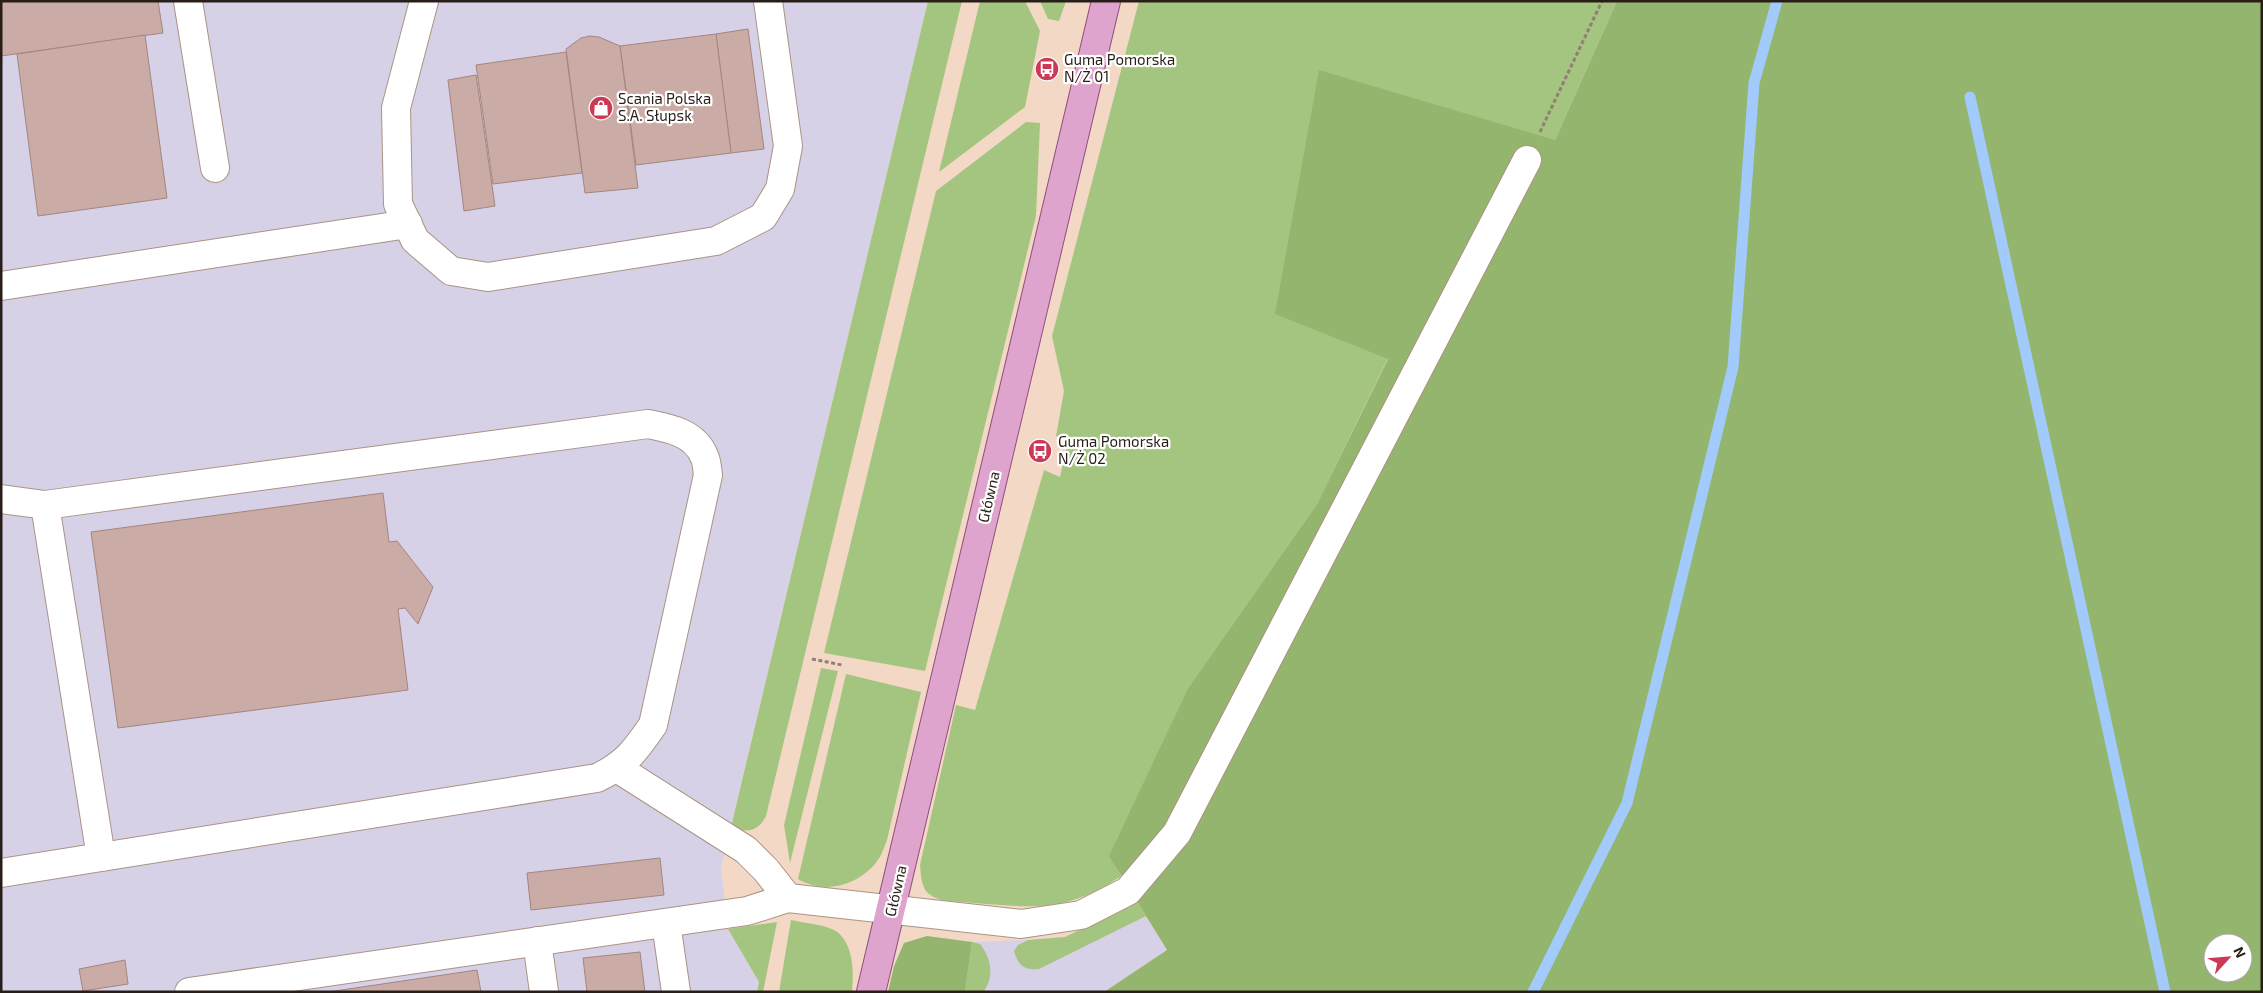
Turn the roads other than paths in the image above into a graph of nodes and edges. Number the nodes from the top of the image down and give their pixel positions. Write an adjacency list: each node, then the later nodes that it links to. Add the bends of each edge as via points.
1 (188, 1): 6 (lane)
2 (424, 1): 7 (lane, via 396,108 398,204)
3 (768, 1): 7 (lane, via 788,146 780,189 763,217 716,241 488,277 451,271 415,240)
4 (1106, 1): 15 (main road, Główna)
5 (1527, 160): 15 (lane, via 1177,833 1128,891 1081,915 1021,924)
6 (215, 168)
7 (408, 224): 8 (lane)
8 (1, 286)
9 (1, 499): 10 (lane)
10 (45, 505): 11 (lane, via 648,424 673,428 690,438 704,455 708,475 653,725 636,750); 12 (lane)
11 (618, 768): 12 (lane, via 597,778); 14 (lane, via 746,850)
12 (101, 857): 13 (lane)
13 (1, 873)
14 (788, 898): 15 (lane); 16 (lane, via 747,911)
15 (891, 911): 22 (main road, Główna)
16 (666, 923): 17 (lane); 21 (lane)
17 (537, 942): 18 (lane); 20 (lane)
18 (221, 989): 19 (lane)
19 (189, 992)
20 (544, 992)
21 (676, 992)
22 (871, 992)

